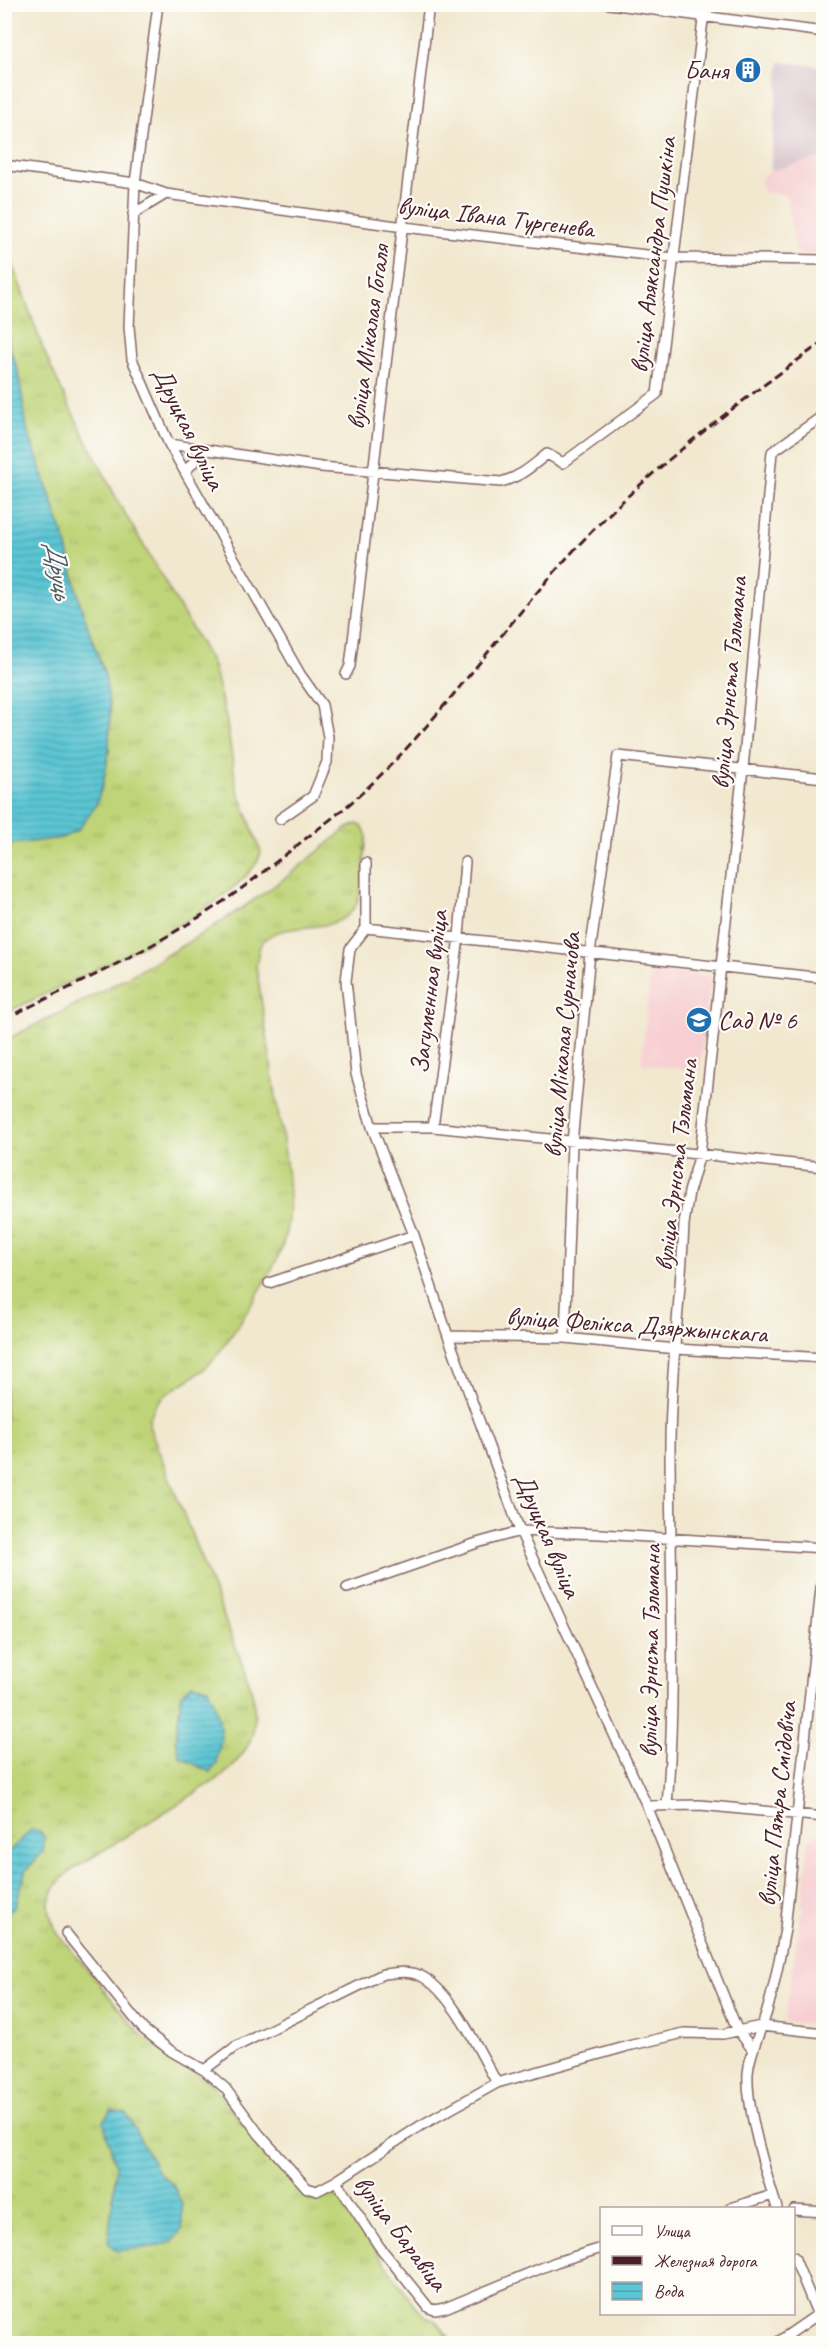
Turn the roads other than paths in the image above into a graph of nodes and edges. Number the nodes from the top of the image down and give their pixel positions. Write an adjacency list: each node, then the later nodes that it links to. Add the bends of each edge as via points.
1 (158, 4): 8 (street, Друцкая вуліца)
2 (429, 4): 11 (street, вуліца Мікалая Гогаля)
3 (609, 4): 5 (street)
4 (705, 4): 5 (street, вуліца Аляксандра Пушкіна)
5 (704, 16): 6 (street); 12 (street, вуліца Аляксандра Пушкіна)
6 (824, 32)
7 (4, 165): 8 (street, вуліца Івана Тургенева)
8 (135, 183): 9 (street, вуліца Івана Тургенева); 10 (street, Друцкая вуліца)
9 (166, 194): 10 (street); 11 (street, вуліца Івана Тургенева)
10 (134, 214): 15 (street, Друцкая вуліца, via 129,327 132,359)
11 (404, 227): 12 (street, вуліца Івана Тургенева); 17 (street, вуліца Мікалая Гогаля)
12 (673, 258): 13 (street, вуліца Івана Тургенева); 17 (street, вуліца Аляксандра Пушкіна, via 657,394 563,463 547,454 521,475 501,482)
13 (824, 260)
14 (824, 415): 20 (street, вуліца Эрнста Тэльмана, via 772,452)
15 (169, 444): 16 (street); 18 (street, Друцкая вуліца)
16 (204, 450): 17 (street); 18 (street)
17 (371, 471): 19 (street, вуліца Мікалая Гогаля)
18 (185, 472): 22 (street, Друцкая вуліца, via 300,674 322,705 328,744 324,773 313,796)
19 (346, 674)
20 (743, 769): 21 (street); 27 (street, вуліца Мікалая Сурначова, via 618,756); 28 (street, вуліца Эрнста Тэльмана)
21 (824, 778)
22 (280, 819)
23 (465, 862): 26 (street, Загуменная вуліца)
24 (366, 863): 25 (street)
25 (366, 928): 26 (street); 31 (street, Друцкая вуліца, via 350,949 346,981 356,1074)
26 (459, 938): 27 (street); 30 (street, Загуменная вуліца)
27 (590, 953): 28 (street); 32 (street, вуліца Мікалая Сурначова)
28 (721, 969): 29 (street); 33 (street, вуліца Эрнста Тэльмана)
29 (824, 978)
30 (433, 1126): 31 (street); 32 (street)
31 (372, 1127): 35 (street, Друцкая вуліца)
32 (573, 1143): 33 (street); 38 (street, вуліца Мікалая Сурначова)
33 (700, 1154): 34 (street); 39 (street, вуліца Эрнста Тэльмана, via 684,1224)
34 (824, 1167)
35 (414, 1235): 36 (street); 37 (street, Друцкая вуліца)
36 (269, 1283)
37 (448, 1336): 38 (street, вуліца Фелікса Дзяржынскага); 41 (street, Друцкая вуліца)
38 (565, 1338): 39 (street, вуліца Фелікса Дзяржынскага)
39 (676, 1349): 40 (street, вуліца Фелікса Дзяржынскага); 42 (street, вуліца Эрнста Тэльмана, via 670,1443)
40 (824, 1358)
41 (520, 1531): 42 (street); 45 (street); 47 (street, Друцкая вуліца)
42 (672, 1538): 43 (street); 46 (street, вуліца Эрнста Тэльмана, via 671,1754)
43 (824, 1548)
44 (824, 1560): 48 (street, вуліца Пятра Смідовіча)
45 (347, 1588)
46 (667, 1805): 47 (street); 48 (street)
47 (647, 1806): 52 (street, Друцкая вуліца)
48 (799, 1814): 49 (street); 51 (street, вуліца Пятра Смідовіча, via 778,1968)
49 (824, 1817)
50 (66, 1933): 55 (street, вуліца Баравіца, via 143,2029)
51 (761, 2026): 52 (street); 53 (street); 54 (street, вуліца Пятра Смідовіча)
52 (737, 2030): 54 (street, Друцкая вуліца); 56 (street, via 667,2036)
53 (824, 2033)
54 (752, 2049): 58 (street, via 749,2098)
55 (204, 2070): 56 (street, via 235,2047 383,1974 407,1971 435,1986); 57 (street, вуліца Баравіца, via 225,2088 307,2188 317,2191)
56 (497, 2083): 57 (street, via 420,2126)
57 (336, 2181): 63 (street, вуліца Баравіца, via 379,2246 423,2303 435,2310)
58 (773, 2195): 59 (street); 60 (street)
59 (733, 2207)
60 (777, 2207)
61 (795, 2210): 62 (street)
62 (824, 2212)
63 (600, 2249)
64 (795, 2259): 65 (street)
65 (817, 2314): 66 (street); 67 (street)
66 (824, 2330)
67 (775, 2343)

